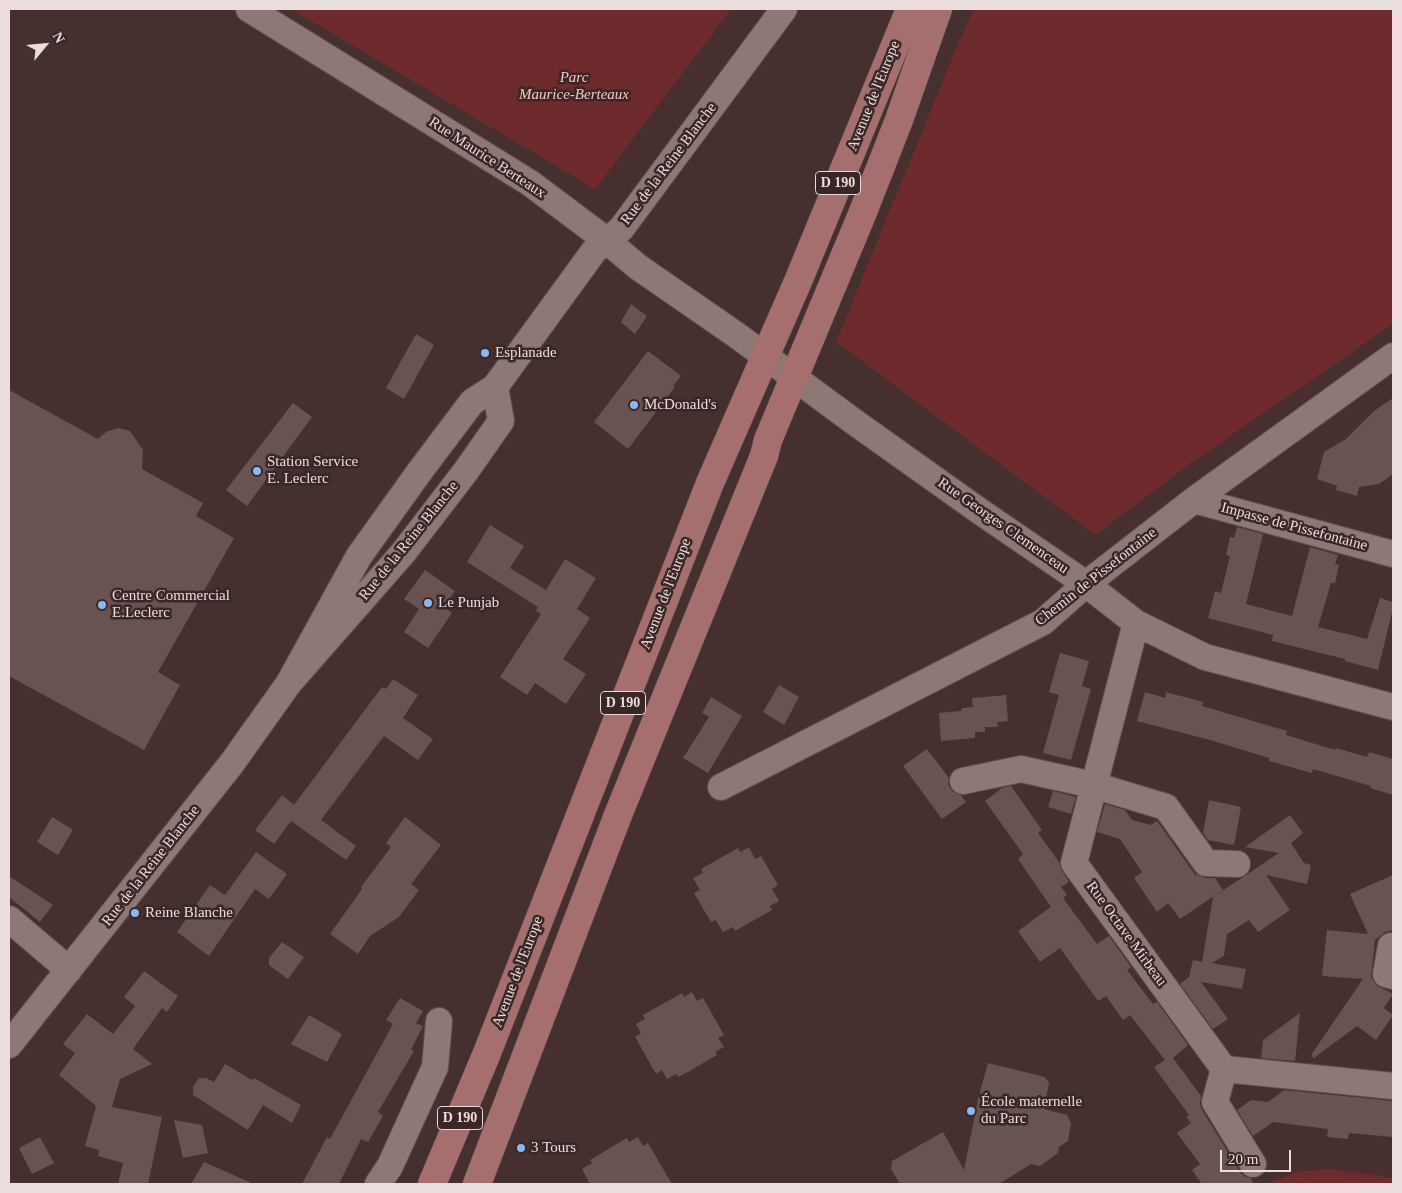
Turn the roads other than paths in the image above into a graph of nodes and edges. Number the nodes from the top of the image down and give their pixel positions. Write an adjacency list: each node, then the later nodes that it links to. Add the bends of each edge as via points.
1 (249, 9): 5 (street, Rue Maurice Berteaux, via 530,183)
2 (784, 9): 5 (street, Rue de la Reine Blanche, via 621,229)
3 (910, 9): 6 (main road, Avenue de l'Europe / D 190, via 800,279)
4 (938, 9): 8 (main road, Avenue de l'Europe / D 190, via 867,203)
5 (606, 240): 6 (street, Rue Maurice Berteaux, via 638,267); 9 (street, Rue de la Reine Blanche, via 594,251)
6 (765, 356): 8 (street, Rue Georges Clemenceau); 30 (main road, Avenue de l'Europe / D 190, via 706,492 487,1052)
7 (1393, 356): 10 (street, Chemin de Pissefontaine)
8 (794, 378): 12 (street, Rue Georges Clemenceau); 31 (main road, Avenue de l'Europe / D 190, via 618,816)
9 (495, 387): 14 (street, Rue de la Reine Blanche, via 472,402 359,556); 14 (street, Rue de la Reine Blanche, via 501,421 403,553)
10 (1194, 500): 11 (street, Impasse de Pissefontaine); 12 (street, Chemin de Pissefontaine)
11 (1393, 554)
12 (1086, 584): 13 (street, Rue Georges Clemenceau); 18 (street, Chemin de Pissefontaine, via 1043,622)
13 (1136, 623): 15 (street, Rue Georges Clemenceau, via 1205,657); 17 (street, Rue Octave Mirbeau)
14 (289, 683): 22 (street, Rue de la Reine Blanche, via 232,763)
15 (1393, 707)
16 (963, 781): 17 (street, via 1021,769)
17 (1093, 786): 19 (street, via 1166,807 1206,863); 26 (street, Rue Octave Mirbeau, via 1074,863)
18 (721, 787)
19 (1237, 864)
20 (9, 919): 22 (street)
21 (1392, 946): 23 (street, via 1386,974)
22 (69, 970): 25 (street, Rue de la Reine Blanche)
23 (1393, 976)
24 (440, 1021): 29 (street, via 435,1067 390,1166)
25 (9, 1045)
26 (1224, 1069): 27 (street); 28 (street, via 1215,1102)
27 (1393, 1086)
28 (1253, 1164)
29 (378, 1184)
30 (432, 1184)
31 (477, 1184)

